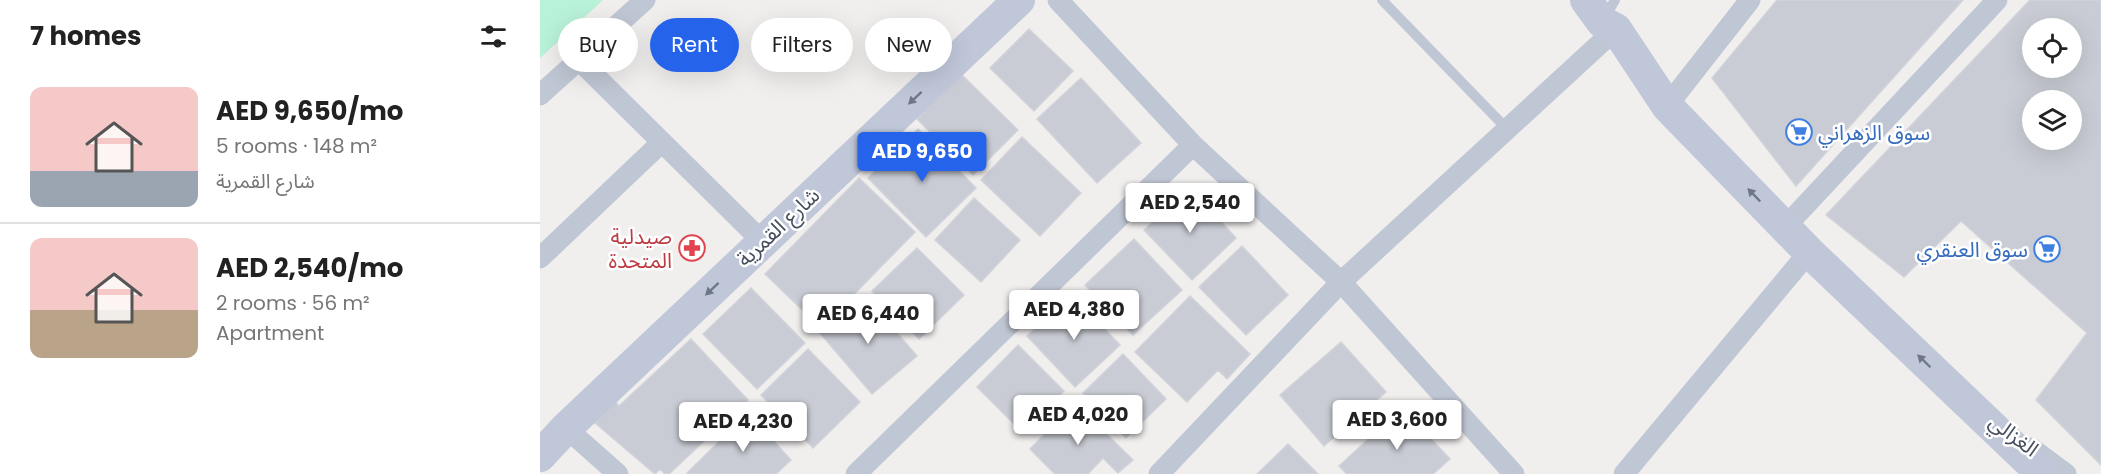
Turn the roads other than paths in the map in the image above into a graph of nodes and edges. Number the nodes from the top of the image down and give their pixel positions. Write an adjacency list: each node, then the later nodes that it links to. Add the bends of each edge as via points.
1 (645, 0): 8 (street)
2 (1019, 0): 17 (street, شارع القمرية, one-way to 17)
3 (1058, 0): 15 (street)
4 (1382, 0): 13 (lane)
5 (1750, 0): 12 (street)
6 (1997, 0): 16 (street)
7 (1605, 13): 12 (street); 13 (street)
8 (625, 18)
9 (566, 72): 11 (street)
10 (591, 72): 14 (street)
11 (540, 95)
12 (1667, 105): 16 (street, one-way to 12)
13 (1507, 129): 20 (street)
14 (662, 142): 17 (street); 19 (street)
15 (1192, 145): 20 (street); 26 (street)
16 (1785, 227): 18 (street)
17 (763, 242): 22 (street, شارع القمرية, one-way to 22)
18 (1809, 252): 21 (street, one-way to 18); 29 (street)
19 (540, 258)
20 (1341, 282): 24 (street); 28 (street)
21 (1961, 396): 30 (street); 31 (street, الغزالي)
22 (566, 428): 23 (street, شارع القمرية); 25 (street)
23 (540, 456)
24 (1181, 466): 27 (street)
25 (618, 474)
26 (856, 474)
27 (1159, 474)
28 (1514, 474)
29 (1624, 474)
30 (2042, 474)
31 (2066, 474)

